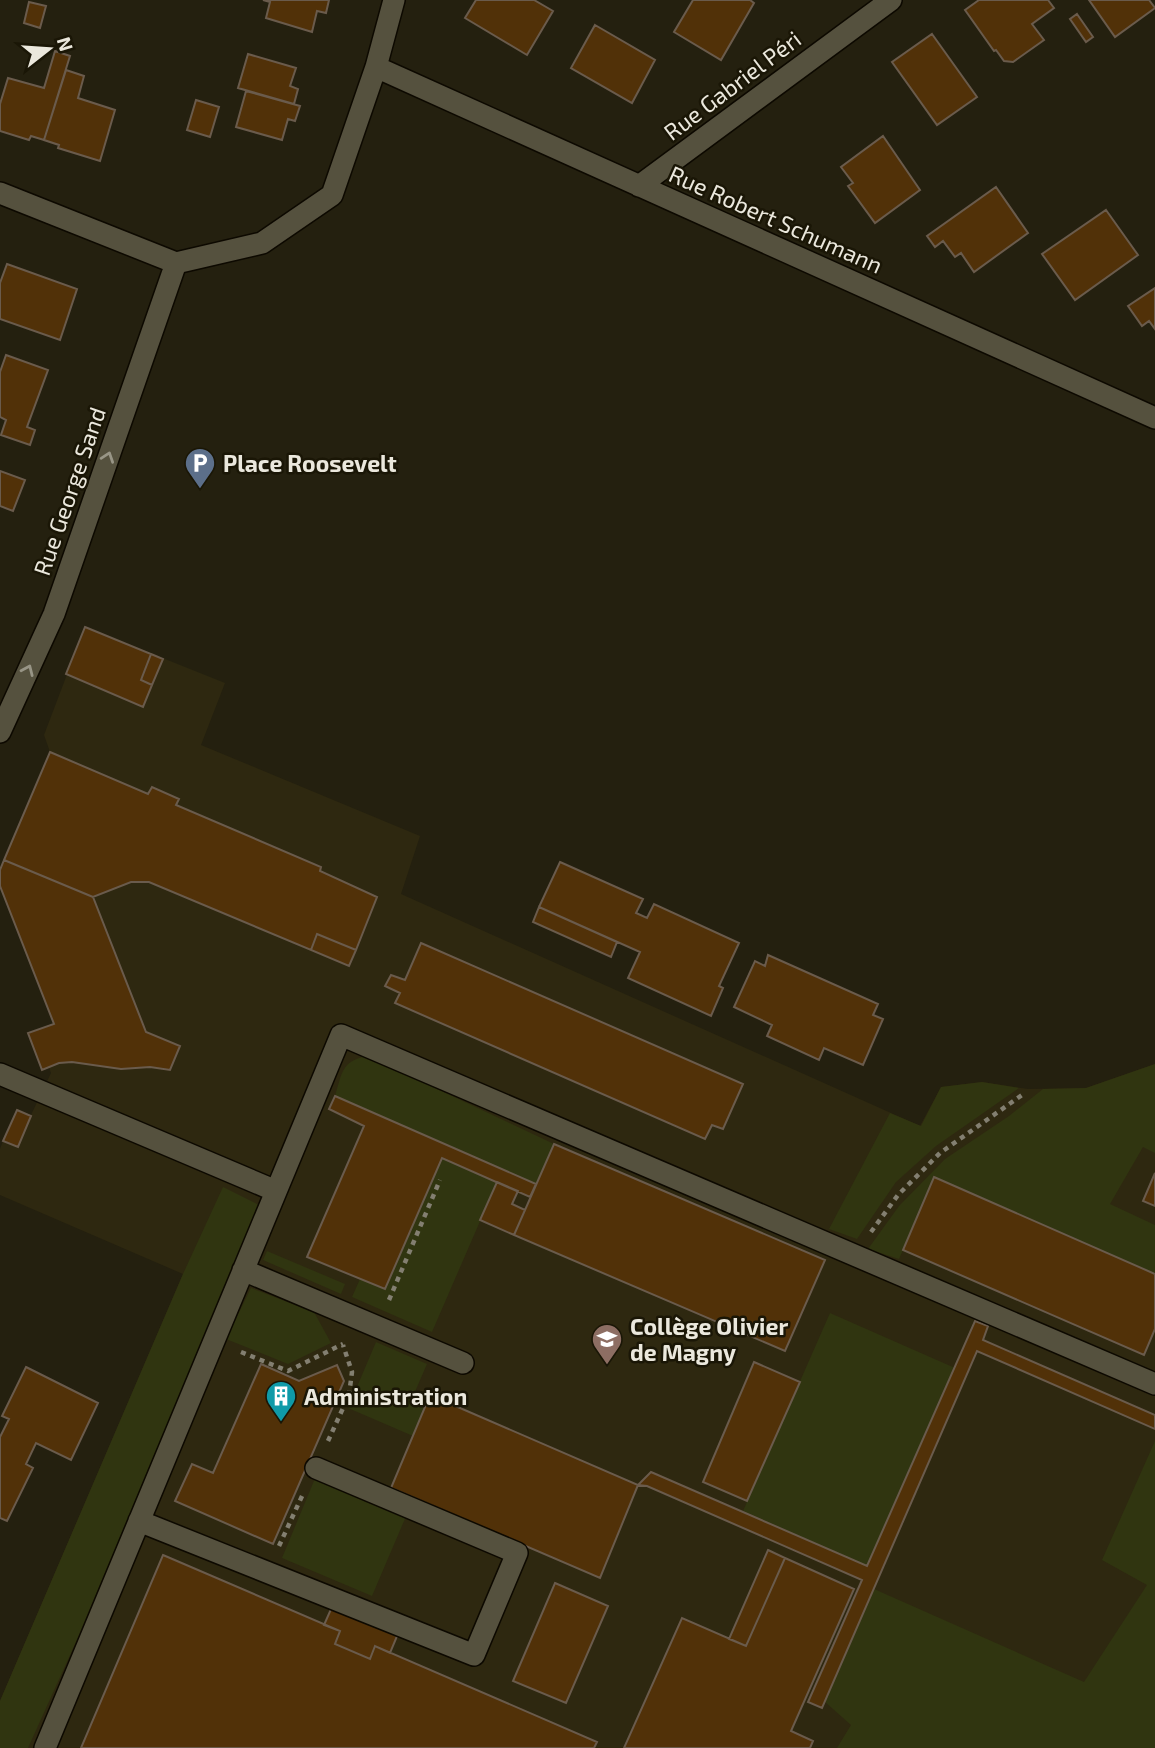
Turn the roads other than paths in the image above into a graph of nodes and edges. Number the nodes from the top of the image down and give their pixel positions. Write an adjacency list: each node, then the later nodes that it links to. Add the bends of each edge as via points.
1 (394, 0): 3 (street)
2 (891, 0): 4 (street, Rue Gabriel Péri)
3 (376, 67): 4 (street, Rue Robert Schumann); 6 (street, via 332,195 262,243)
4 (639, 186): 7 (street, Rue Robert Schumann)
5 (0, 193): 6 (street)
6 (176, 263): 8 (street, Rue George Sand, one-way to 6, via 54,614)
7 (1155, 418)
8 (0, 732)
9 (0, 1074): 10 (street)
10 (276, 1191): 11 (street); 13 (street, via 341,1035)
11 (243, 1270): 12 (street); 15 (street)
12 (463, 1363)
13 (1155, 1384)
14 (316, 1468): 15 (street, via 517,1553 474,1655)
15 (139, 1521): 16 (street)
16 (45, 1748)

